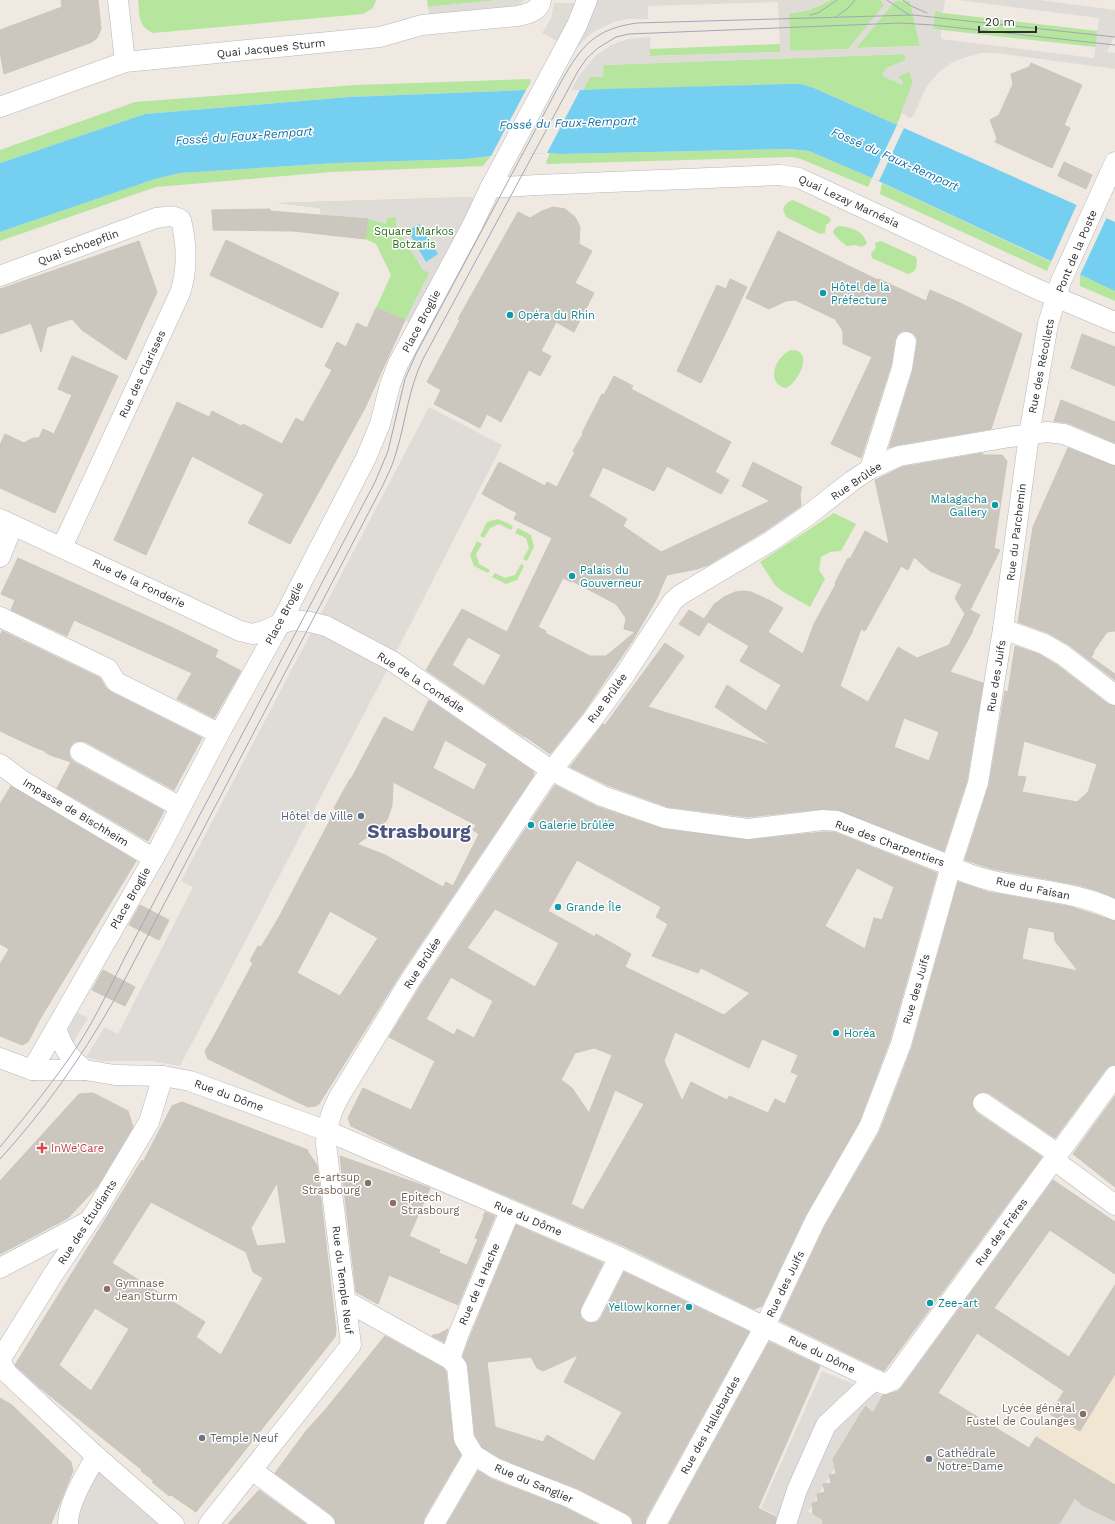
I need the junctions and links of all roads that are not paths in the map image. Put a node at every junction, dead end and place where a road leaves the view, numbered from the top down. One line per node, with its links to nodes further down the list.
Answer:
1 (118, 0): 4 (street)
2 (541, 0): 4 (street, Quai Jacques Sturm)
3 (587, 0): 7 (street)
4 (125, 62): 5 (street, Quai Jacques Sturm)
5 (0, 107)
6 (1115, 162): 10 (street, Pont de la Poste)
7 (490, 188): 10 (street, Quai Lezay Marnésia); 20 (street, Place Broglie)
8 (156, 218): 9 (street, Quai Schoepflin); 17 (street, Rue des Clarisses)
9 (0, 276)
10 (1059, 290): 11 (street, Quai Lezay Marnésia); 13 (street, Rue des Récollets)
11 (1115, 322)
12 (906, 342): 15 (street)
13 (1029, 435): 14 (street, Rue Brûlée); 15 (street, Rue Brûlée); 21 (street, Rue du Parchemin)
14 (1115, 455)
15 (870, 469): 26 (street, Rue Brûlée)
16 (6, 522): 17 (street, Rue de la Fonderie); 18 (street)
17 (62, 547): 20 (street, Rue de la Fonderie)
18 (0, 557)
19 (0, 617): 23 (street)
20 (280, 624): 26 (street, Rue de la Comédie); 28 (street, Place Broglie)
21 (1003, 629): 22 (street); 29 (street, Rue des Juifs)
22 (1115, 696)
23 (212, 730)
24 (80, 752): 27 (street)
25 (0, 764): 28 (street, Impasse de Bischheim)
26 (551, 770): 29 (street, Rue des Charpentiers); 38 (street, Rue Brûlée)
27 (173, 803)
28 (154, 858): 31 (street, Place Broglie)
29 (951, 866): 30 (street, Rue du Faisan); 47 (street, Rue des Juifs)
30 (1115, 910)
31 (56, 1028): 33 (street, Place Broglie); 34 (street)
32 (0, 1058): 33 (street)
33 (32, 1070): 34 (street)
34 (85, 1070): 35 (street)
35 (163, 1076): 38 (street, Rue du Dôme); 42 (street, Rue des Étudiants)
36 (1115, 1076): 39 (street, Rue des Frères)
37 (983, 1103): 39 (street)
38 (327, 1131): 41 (street, Rue du Dôme); 45 (street, Rue du Temple Neuf)
39 (1056, 1157): 40 (street); 50 (street, Rue des Frères)
40 (1115, 1205)
41 (510, 1211): 43 (street, Rue du Dôme); 48 (street, Rue de la Hache)
42 (89, 1221): 44 (street); 49 (street, Rue des Étudiants)
43 (619, 1257): 46 (street); 47 (street, Rue du Dôme)
44 (0, 1268)
45 (346, 1301): 48 (street); 53 (street, Rue du Temple Neuf)
46 (591, 1312)
47 (765, 1326): 50 (street, Rue du Dôme); 60 (street, Rue des Hallebardes)
48 (450, 1359): 51 (street, Rue du Sanglier)
49 (1, 1363): 52 (street)
50 (880, 1382): 61 (street, Rue des Frères)
51 (474, 1454): 58 (street); 59 (street, Rue du Sanglier)
52 (96, 1456): 54 (street); 55 (street)
53 (252, 1470): 56 (street, Rue du Temple Neuf); 57 (street)
54 (68, 1524)
55 (174, 1524)
56 (209, 1524)
57 (324, 1524)
58 (434, 1524)
59 (622, 1524)
60 (656, 1524)
61 (786, 1524)

